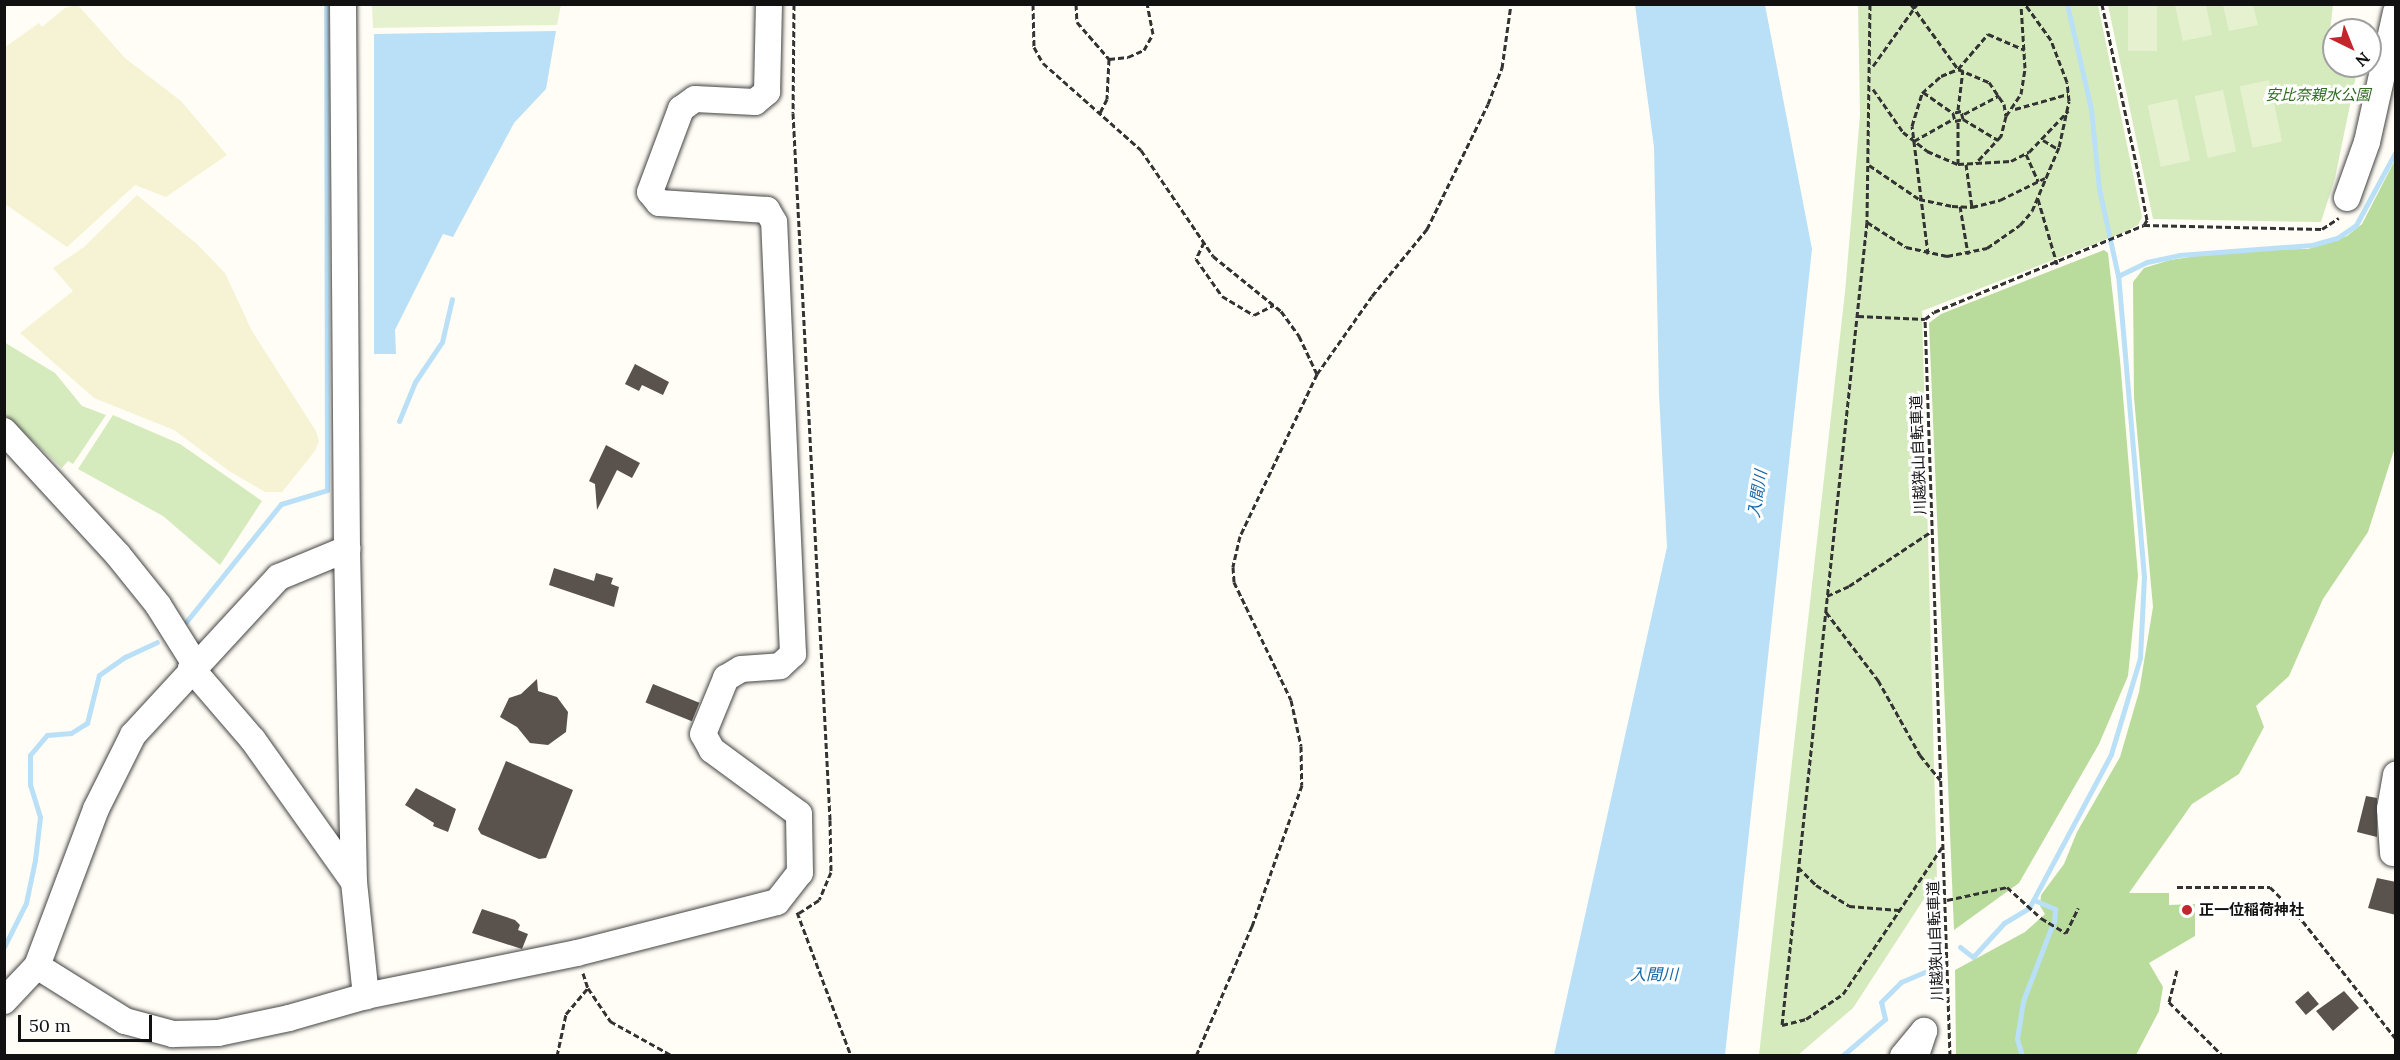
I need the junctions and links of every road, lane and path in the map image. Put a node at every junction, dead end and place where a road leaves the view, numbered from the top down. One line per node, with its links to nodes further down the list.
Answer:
1 (343, 4): 60 (street)
2 (769, 4): 72 (street)
3 (794, 4): 72 (path)
4 (1034, 4): 25 (path)
5 (1076, 4): 14 (path)
6 (1147, 4): 14 (path)
7 (1511, 4): 57 (path)
8 (1870, 4): 15 (path)
9 (2023, 4): 13 (path); 20 (path)
10 (2102, 4): 49 (path)
11 (1914, 5): 15 (path); 16 (path)
12 (2396, 12): 43 (street)
13 (2025, 50): 16 (path); 23 (path)
14 (1109, 59): 25 (path)
15 (1872, 68): 18 (path)
16 (1958, 69): 17 (path); 19 (path)
17 (1963, 71): 21 (path); 22 (path)
18 (1872, 87): 34 (path); 40 (path)
19 (1923, 92): 26 (path); 34 (path)
20 (2068, 94): 23 (path); 24 (path)
21 (1999, 96): 27 (path); 28 (path)
22 (1958, 110): 26 (path); 27 (path)
23 (2013, 110): 28 (path)
24 (2068, 111): 33 (path); 35 (path)
25 (1100, 113): 50 (path)
26 (1953, 113): 29 (path)
27 (1964, 114): 30 (path)
28 (2006, 116): 32 (path)
29 (1953, 119): 31 (path); 34 (path)
30 (1963, 119): 31 (path); 32 (path)
31 (1958, 122): 38 (path)
32 (1998, 140): 37 (path)
33 (2043, 140): 35 (path); 36 (path)
34 (1914, 141): 38 (path); 44 (path)
35 (2058, 149): 41 (path)
36 (2026, 154): 37 (path); 42 (path)
37 (1976, 163): 39 (path)
38 (1958, 164): 39 (path)
39 (1966, 164): 47 (path)
40 (1869, 165): 44 (path); 48 (path)
41 (2047, 177): 42 (path); 45 (path)
42 (2038, 181): 47 (path)
43 (2348, 198): 49 (path)
44 (1919, 199): 46 (path); 51 (path)
45 (2038, 199): 52 (path); 53 (path)
46 (1960, 206): 47 (path); 52 (path)
47 (1972, 207)
48 (1867, 222): 51 (path); 55 (path)
49 (2144, 225): 53 (path)
50 (1204, 242): 54 (path); 54 (path)
51 (1929, 254): 52 (path)
52 (1968, 254)
53 (2057, 264): 56 (path)
54 (1274, 305): 57 (path)
55 (1858, 316): 56 (path); 61 (path)
56 (1925, 319): 59 (path, 川越狭山自転車道)
57 (1317, 374): 85 (path)
58 (4, 431): 63 (street)
59 (1933, 531): 61 (path); 65 (path, 川越狭山自転車道)
60 (347, 549): 63 (street); 69 (street)
61 (1827, 596): 62 (path)
62 (1825, 611): 65 (path); 68 (path)
63 (193, 666): 69 (street); 76 (street)
64 (2396, 775): 67 (street)
65 (1941, 781): 66 (path, 川越狭山自転車道)
66 (1943, 846): 71 (path, 川越狭山自転車道); 74 (path)
67 (2393, 853)
68 (1798, 867): 74 (path); 74 (path)
69 (354, 882): 79 (street)
70 (2177, 887): 81 (path)
71 (1947, 900): 73 (path); 88 (path, 川越狭山自転車道)
72 (788, 908): 75 (street); 84 (path)
73 (2079, 908)
74 (1899, 910)
75 (577, 954): 78 (path); 79 (street)
76 (37, 966): 79 (street); 80 (street)
77 (2177, 970): 89 (path)
78 (588, 988): 82 (path); 83 (path)
79 (366, 996)
80 (4, 1001)
81 (2396, 1039)
82 (557, 1056)
83 (673, 1056)
84 (851, 1056)
85 (1196, 1056)
86 (1902, 1056): 87 (street)
87 (1916, 1056)
88 (1950, 1056)
89 (2223, 1056)

